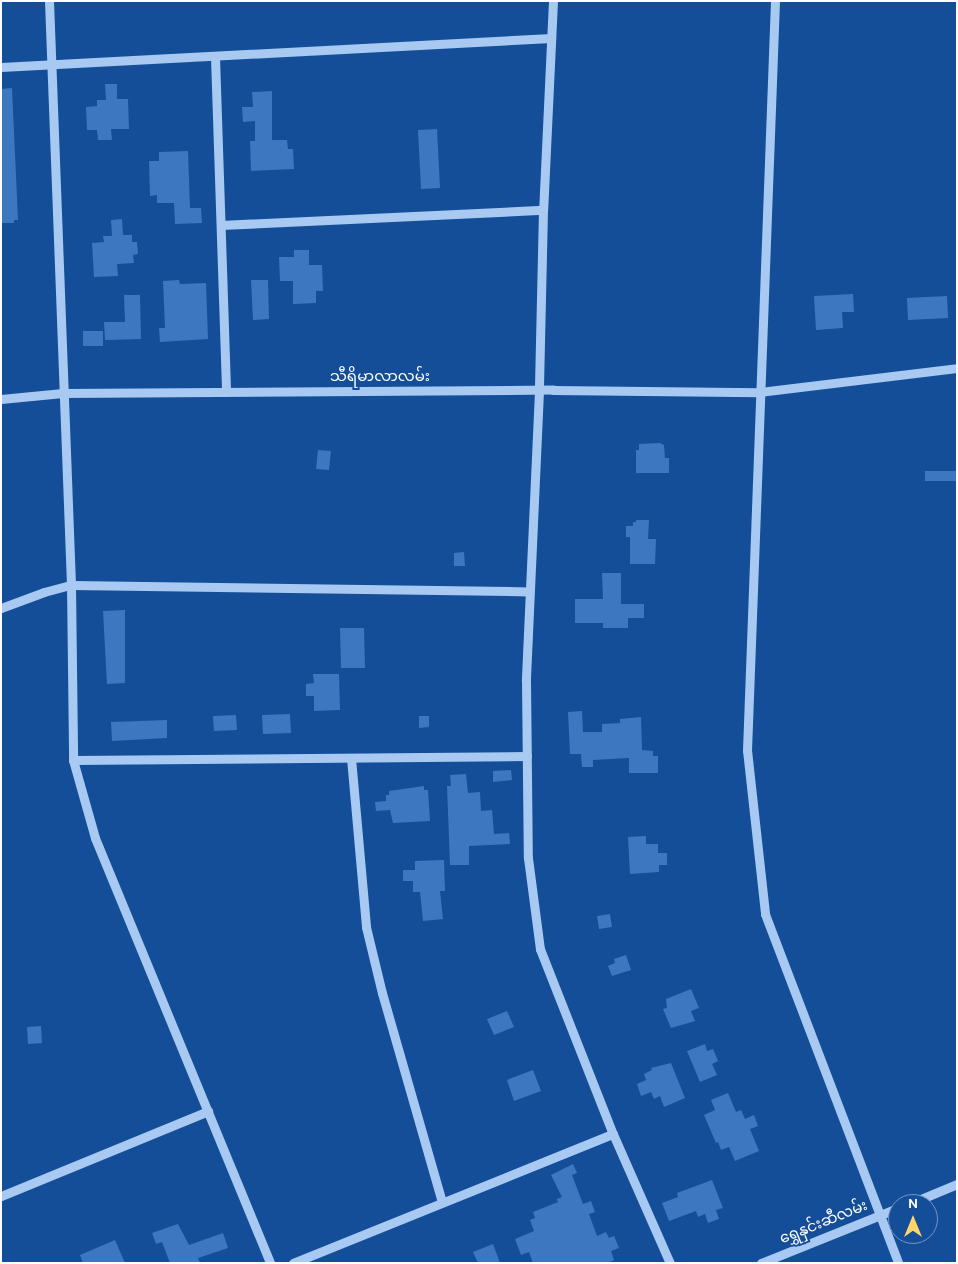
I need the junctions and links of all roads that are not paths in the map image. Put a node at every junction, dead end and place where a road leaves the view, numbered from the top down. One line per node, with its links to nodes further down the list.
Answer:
1 (49, 1): 6 (street)
2 (553, 1): 4 (street)
3 (775, 1): 13 (street)
4 (551, 38): 5 (street); 8 (street)
5 (215, 57): 6 (street); 9 (street)
6 (51, 65): 7 (street); 14 (street)
7 (1, 67)
8 (543, 210): 9 (street); 11 (street)
9 (221, 225): 12 (street)
10 (957, 368): 13 (street, သီရိမာလာလမ်း)
11 (539, 391): 12 (street, သီရိမာလာလမ်း); 13 (street, သီရိမာလာလမ်း); 17 (street)
12 (226, 392): 14 (street, သီရိမာလာလမ်း)
13 (759, 392): 29 (street)
14 (63, 394): 15 (street, သီရိမာလာလမ်း); 16 (street)
15 (1, 399)
16 (71, 585): 17 (street); 18 (street); 21 (street)
17 (529, 591): 19 (street)
18 (1, 608)
19 (527, 756): 20 (street); 23 (street)
20 (351, 758): 21 (street); 27 (street)
21 (72, 760): 22 (street)
22 (208, 1111): 26 (street); 30 (street)
23 (613, 1134): 27 (street); 32 (street)
24 (957, 1184): 25 (street)
25 (933, 1194)
26 (1, 1196)
27 (442, 1202): 31 (street)
28 (888, 1212): 29 (street, ရွှေနှင်းဆီလမ်း)
29 (879, 1216): 33 (street, ရွှေနှင်းဆီလမ်း); 34 (street)
30 (270, 1263)
31 (292, 1263)
32 (670, 1263)
33 (761, 1263)
34 (898, 1263)

